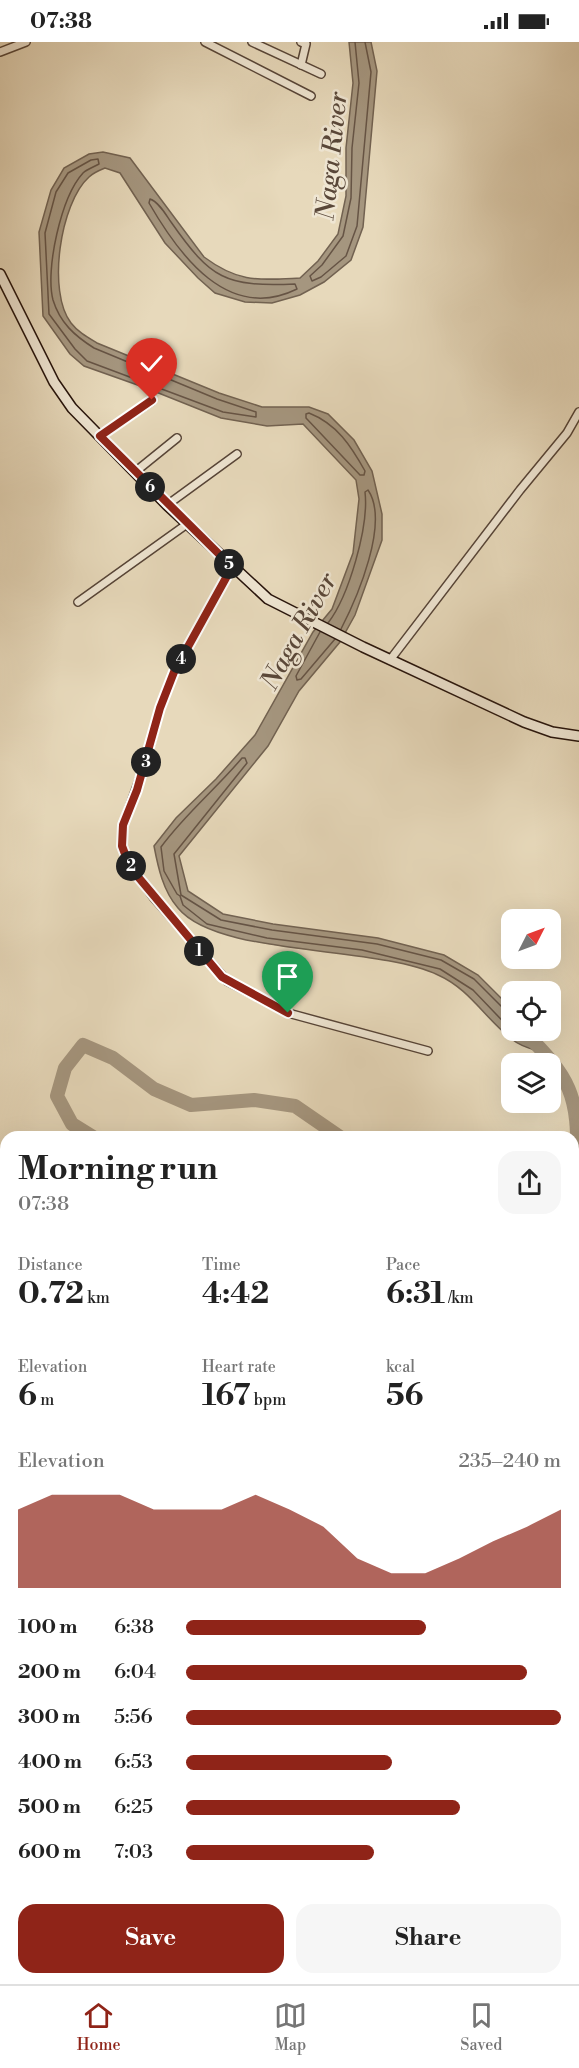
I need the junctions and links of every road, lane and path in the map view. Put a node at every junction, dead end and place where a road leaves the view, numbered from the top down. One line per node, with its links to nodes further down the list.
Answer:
1 (26, 42): 5 (street)
2 (205, 42): 8 (street)
3 (252, 42): 6 (street)
4 (305, 43): 6 (street)
5 (0, 52)
6 (301, 65): 7 (street)
7 (321, 74)
8 (311, 96)
9 (0, 275): 12 (main road)
10 (152, 400): 12 (street)
11 (579, 412): 20 (street)
12 (100, 436): 15 (main road)
13 (177, 438): 15 (street)
14 (237, 454): 16 (street)
15 (135, 472): 16 (main road)
16 (167, 505): 17 (main road)
17 (187, 524): 18 (main road); 19 (street)
18 (232, 567): 20 (main road); 22 (street)
19 (78, 602)
20 (390, 660): 21 (main road)
21 (579, 736)
22 (428, 1050)

